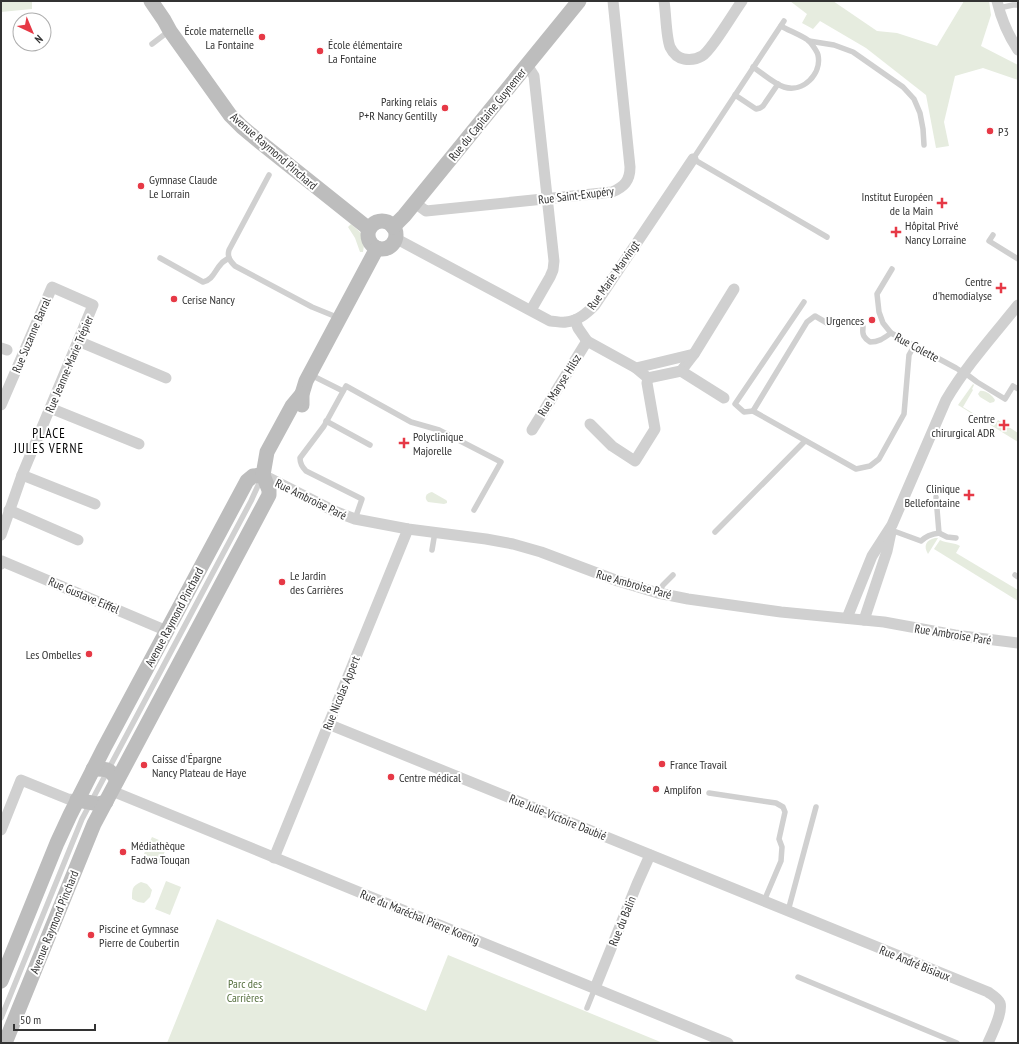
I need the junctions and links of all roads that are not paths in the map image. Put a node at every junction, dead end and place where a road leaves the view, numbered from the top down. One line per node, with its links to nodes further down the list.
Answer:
1 (151, 1): 8 (street, Avenue Raymond Pinchard)
2 (579, 1): 12 (street, Rue du Capitaine Guynemer)
3 (613, 1): 19 (street, Rue Saint-Exupéry)
4 (664, 1): 5 (street)
5 (742, 1)
6 (998, 5): 7 (lane); 11 (street)
7 (1018, 5)
8 (170, 31): 10 (lane); 21 (street, Avenue Raymond Pinchard)
9 (809, 41): 13 (lane); 14 (lane); 16 (lane)
10 (152, 44)
11 (1018, 50)
12 (527, 65): 19 (street); 20 (street, Rue du Capitaine Guynemer)
13 (754, 67): 14 (lane); 15 (lane)
14 (778, 84): 15 (lane)
15 (735, 95): 17 (lane)
16 (924, 145)
17 (693, 159): 24 (lane); 38 (street, Rue Marie Marvingt)
18 (269, 175): 27 (lane)
19 (547, 199): 20 (street, Rue Saint-Exupéry); 35 (street)
20 (415, 203): 22 (street, Rue du Capitaine Guynemer)
21 (369, 229): 22 (street); 25 (street)
22 (394, 232): 25 (street); 35 (street, Rue Marie Marvingt)
23 (993, 235): 28 (lane)
24 (826, 237)
25 (377, 248): 37 (street)
26 (160, 258): 27 (lane)
27 (229, 258): 37 (lane)
28 (1018, 260)
29 (892, 269): 34 (lane, Rue Colette)
30 (52, 287): 42 (street, Rue Jeanne-Marie Trépier); 55 (street, Rue Suzanne Barral)
31 (734, 289): 45 (street)
32 (804, 302): 57 (lane)
33 (1018, 305): 48 (street)
34 (878, 306): 36 (lane); 41 (lane, Rue Colette)
35 (531, 310): 38 (street, Rue Marie Marvingt)
36 (873, 311)
37 (339, 318): 49 (street)
38 (576, 320): 43 (street)
39 (827, 323): 57 (lane)
40 (863, 327): 41 (lane)
41 (891, 333): 44 (lane, Rue Colette)
42 (78, 341): 50 (street); 56 (street, Rue Jeanne-Marie Trépier)
43 (587, 341): 46 (street); 60 (street, Rue Maryse Hilsz)
44 (914, 346): 48 (lane, Rue Colette); 61 (lane)
45 (694, 354): 46 (street); 47 (street)
46 (636, 368): 51 (street)
47 (681, 371): 51 (street); 54 (street)
48 (964, 373): 52 (lane, Rue Colette); 71 (street)
49 (309, 374): 53 (lane); 65 (street)
50 (166, 378)
51 (648, 378): 59 (street)
52 (1018, 389)
53 (343, 391): 58 (lane); 69 (lane)
54 (724, 398)
55 (1, 405)
56 (50, 408): 62 (street); 64 (street, Rue Jeanne-Marie Trépier)
57 (753, 411): 61 (lane)
58 (326, 421): 63 (lane); 70 (lane)
59 (590, 424)
60 (532, 430)
61 (805, 441): 74 (lane)
62 (139, 444)
63 (370, 445)
64 (22, 475): 67 (street); 68 (street, Rue Jeanne-Marie Trépier)
65 (263, 475): 70 (street, Rue Ambroise Paré); 85 (street, Avenue Raymond Pinchard); 88 (street, Avenue Raymond Pinchard)
66 (936, 497): 75 (lane)
67 (95, 504)
68 (10, 510): 76 (street, Rue Jeanne-Marie Trépier); 78 (street)
69 (474, 510)
70 (355, 519): 72 (street, Rue Ambroise Paré)
71 (891, 528): 75 (lane); 83 (street); 84 (street)
72 (408, 529): 73 (street, Rue Ambroise Paré); 87 (street, Rue Nicolas Appert)
73 (435, 532): 79 (lane); 82 (street, Rue Ambroise Paré)
74 (715, 532)
75 (939, 533): 77 (lane)
76 (1, 535)
77 (956, 538)
78 (78, 540)
79 (432, 550)
80 (1, 562): 85 (street, Rue Gustave Eiffel)
81 (673, 575): 82 (lane)
82 (658, 593): 83 (street, Rue Ambroise Paré)
83 (847, 618): 84 (street, Rue Ambroise Paré)
84 (864, 620): 86 (street, Rue Ambroise Paré)
85 (168, 631): 88 (street, Avenue Raymond Pinchard)
86 (1018, 643)
87 (328, 724): 93 (street, Rue Julie-Victoire Daubié); 94 (street, Rue Nicolas Appert)
88 (107, 782): 90 (street, Avenue Raymond Pinchard); 90 (street); 94 (street, Rue du Maréchal Pierre Koenig); 102 (street, Avenue Raymond Pinchard)
89 (709, 794): 95 (lane)
90 (83, 801): 92 (street); 98 (street, Avenue Raymond Pinchard); 101 (lane, Avenue Raymond Pinchard)
91 (816, 806): 96 (lane)
92 (1, 830)
93 (650, 855): 95 (street, Rue Julie-Victoire Daubié); 99 (street, Rue du Balin)
94 (274, 858): 99 (street, Rue du Maréchal Pierre Koenig)
95 (764, 901): 96 (street, Rue Julie-Victoire Daubié)
96 (788, 911): 105 (street, Rue André Bisiaux)
97 (798, 977): 104 (lane)
98 (1, 981)
99 (595, 988): 100 (lane); 103 (street, Rue du Maréchal Pierre Koenig)
100 (587, 1008)
101 (1, 1018)
102 (5, 1043)
103 (728, 1043)
104 (957, 1043)
105 (988, 1043)

